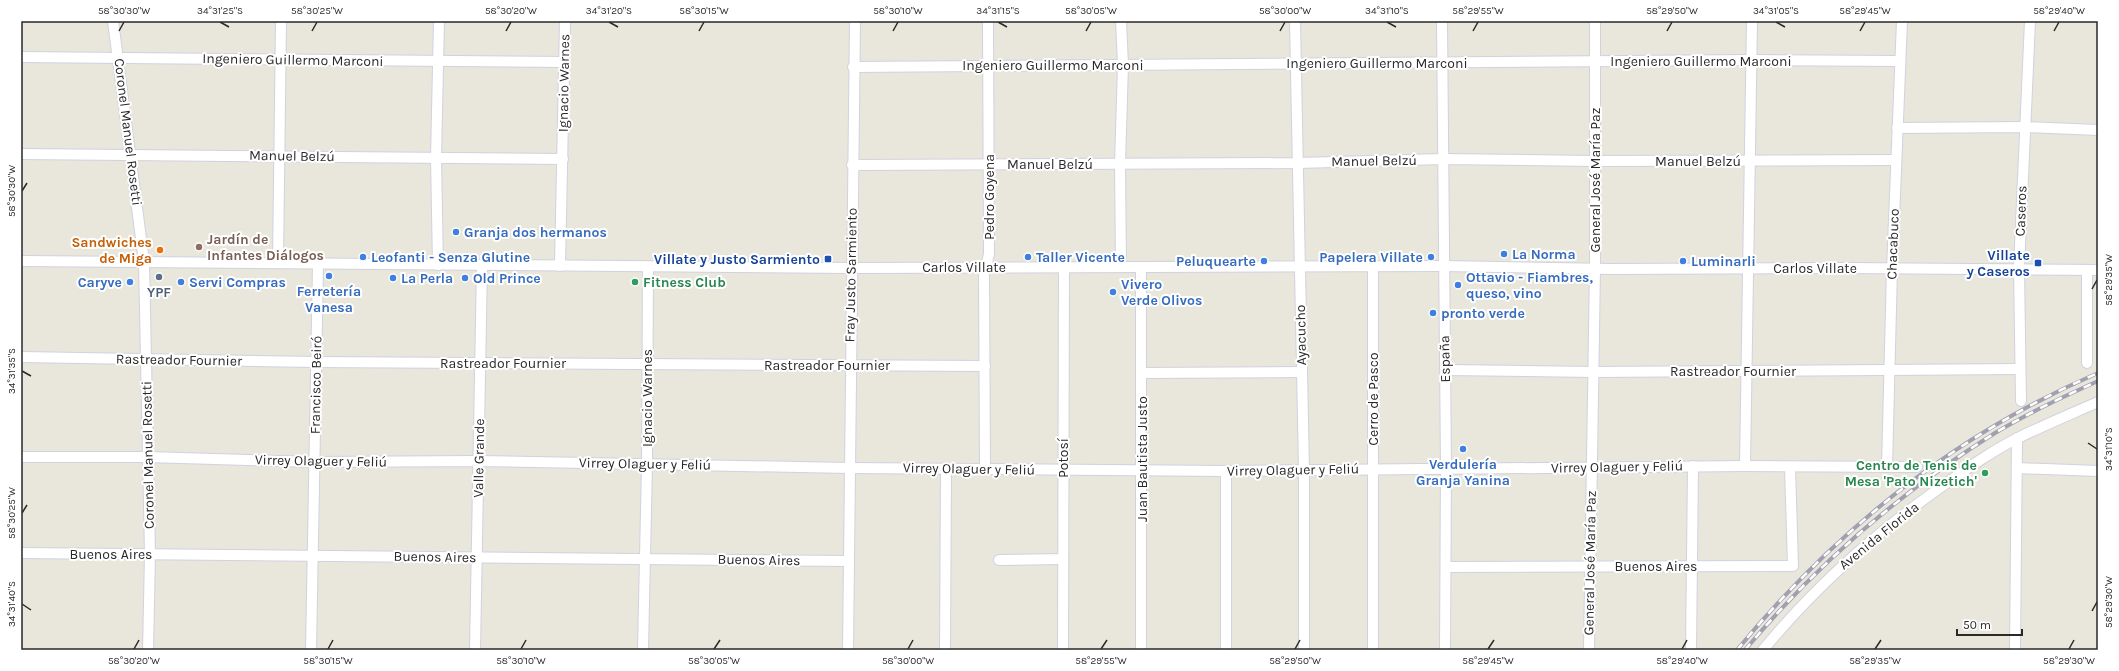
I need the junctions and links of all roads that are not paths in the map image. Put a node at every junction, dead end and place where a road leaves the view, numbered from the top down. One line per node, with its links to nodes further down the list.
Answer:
1 (113, 21): 15 (street, Coronel Manuel Rosetti)
2 (281, 21): 16 (street)
3 (439, 21): 18 (street)
4 (565, 21): 21 (street, Ignacio Warnes)
5 (855, 21): 26 (street, Fray Justo Sarmiento)
6 (988, 21): 25 (street, Pedro Goyena)
7 (1121, 21): 24 (street)
8 (1295, 21): 23 (street, Ayacucho)
9 (1442, 21): 22 (street, España)
10 (1595, 21): 19 (street, General José María Paz)
11 (1752, 21): 17 (street)
12 (1902, 21): 20 (street, Chacabuco)
13 (2030, 21): 27 (street, Caseros)
14 (21, 57): 15 (street, Ingeniero Guillermo Marconi)
15 (118, 58): 16 (street, Ingeniero Guillermo Marconi); 31 (street, Coronel Manuel Rosetti)
16 (281, 60): 18 (street, Ingeniero Guillermo Marconi); 32 (street)
17 (1751, 60): 19 (street, Ingeniero Guillermo Marconi); 20 (street, Ingeniero Guillermo Marconi); 38 (street)
18 (439, 61): 21 (street, Ingeniero Guillermo Marconi); 33 (street)
19 (1595, 61): 22 (street, Ingeniero Guillermo Marconi); 37 (street, General José María Paz)
20 (1900, 61): 28 (street, Chacabuco)
21 (565, 62): 34 (street, Ignacio Warnes)
22 (1442, 62): 23 (street, Ingeniero Guillermo Marconi); 35 (street, España)
23 (1296, 64): 24 (street, Ingeniero Guillermo Marconi); 39 (street, Ayacucho)
24 (1123, 65): 25 (street, Ingeniero Guillermo Marconi); 41 (street)
25 (988, 66): 26 (street, Ingeniero Guillermo Marconi); 40 (street, Pedro Goyena)
26 (853, 67): 42 (street, Fray Justo Sarmiento)
27 (2024, 127): 28 (street); 29 (street); 61 (street, Caseros)
28 (1898, 128): 36 (street, Chacabuco)
29 (2098, 130)
30 (21, 154): 31 (street, Manuel Belzú)
31 (131, 154): 32 (street, Manuel Belzú); 44 (street, Coronel Manuel Rosetti)
32 (279, 156): 33 (street, Manuel Belzú); 45 (street)
33 (436, 158): 34 (street, Manuel Belzú); 47 (street)
34 (563, 159): 49 (street, Ignacio Warnes)
35 (1443, 159): 37 (street, Manuel Belzú); 39 (street, Manuel Belzú); 51 (street, España)
36 (1896, 160): 38 (street, Manuel Belzú); 62 (street, Chacabuco)
37 (1594, 161): 38 (street, Manuel Belzú); 59 (street, General José María Paz)
38 (1750, 161): 60 (street)
39 (1298, 163): 41 (street, Manuel Belzú); 57 (street, Ayacucho)
40 (989, 164): 41 (street, Manuel Belzú); 42 (street, Manuel Belzú); 53 (street, Pedro Goyena)
41 (1120, 164): 54 (street)
42 (852, 165): 55 (street, Fray Justo Sarmiento)
43 (21, 262): 44 (street, Carlos Villate)
44 (144, 262): 45 (street, Carlos Villate); 66 (street, Coronel Manuel Rosetti)
45 (278, 264): 46 (street, Carlos Villate)
46 (318, 264): 47 (street, Carlos Villate); 67 (street, Francisco Beiró)
47 (438, 265): 48 (street, Carlos Villate)
48 (482, 265): 49 (street, Carlos Villate); 68 (street, Valle Grande)
49 (560, 266): 52 (street, Carlos Villate)
50 (1064, 266): 53 (street, Carlos Villate); 54 (street, Carlos Villate); 101 (street, Potosí)
51 (1443, 266): 58 (street, Carlos Villate); 59 (street, Carlos Villate); 74 (street, España)
52 (648, 267): 55 (street, Carlos Villate); 70 (street, Ignacio Warnes)
53 (986, 267): 55 (street, Carlos Villate); 72 (street, Pedro Goyena)
54 (1121, 267): 56 (street, Carlos Villate)
55 (851, 268): 71 (street, Fray Justo Sarmiento)
56 (1140, 268): 57 (street, Carlos Villate); 79 (street, Juan Bautista Justo)
57 (1301, 268): 58 (street, Carlos Villate); 77 (street, Ayacucho)
58 (1373, 268): 99 (street, Cerro de Pasco)
59 (1595, 268): 60 (street, Carlos Villate); 78 (street, General José María Paz)
60 (1748, 268): 62 (street, Carlos Villate); 76 (street)
61 (2020, 268): 62 (street, Carlos Villate); 63 (street, Carlos Villate); 73 (street, Caseros)
62 (1892, 269): 75 (street, Chacabuco)
63 (2087, 270): 64 (street, Carlos Villate); 69 (street)
64 (2098, 270)
65 (21, 357): 66 (street, Rastreador Fournier)
66 (146, 359): 67 (street, Rastreador Fournier); 84 (street, Coronel Manuel Rosetti)
67 (316, 362): 68 (street, Rastreador Fournier); 86 (street, Francisco Beiró)
68 (480, 363): 70 (street, Rastreador Fournier); 85 (street, Valle Grande)
69 (2087, 363)
70 (646, 364): 71 (street, Rastreador Fournier); 87 (street, Ignacio Warnes)
71 (850, 365): 72 (street, Rastreador Fournier); 94 (street, Fray Justo Sarmiento)
72 (985, 366): 96 (street, Pedro Goyena)
73 (2019, 369): 75 (street, Rastreador Fournier); 80 (street, Caseros)
74 (1446, 370): 78 (street, Rastreador Fournier); 100 (street, España)
75 (1890, 370): 76 (street, Rastreador Fournier); 92 (street, Chacabuco)
76 (1747, 371): 78 (street, Rastreador Fournier); 89 (street)
77 (1302, 372): 79 (street); 102 (street, Ayacucho)
78 (1593, 372): 90 (street, General José María Paz)
79 (1141, 373): 98 (street, Juan Bautista Justo)
80 (2021, 401)
81 (2098, 402): 82 (street, Avenida Florida)
82 (2017, 438): 97 (street); 130 (street, Avenida Florida)
83 (21, 457): 84 (street, Virrey Olaguer y Feliú)
84 (147, 457): 86 (street, Virrey Olaguer y Feliú); 106 (street, Coronel Manuel Rosetti)
85 (478, 461): 86 (street, Virrey Olaguer y Feliú); 87 (street, Virrey Olaguer y Feliú); 108 (street, Valle Grande)
86 (315, 462): 107 (street, Francisco Beiró)
87 (647, 464): 94 (street, Virrey Olaguer y Feliú); 109 (street, Ignacio Warnes)
88 (1693, 466): 89 (street, Virrey Olaguer y Feliú); 90 (street, Virrey Olaguer y Feliú); 113 (street)
89 (1745, 466): 91 (street, Virrey Olaguer y Feliú)
90 (1592, 467): 100 (street, Virrey Olaguer y Feliú); 115 (street, General José María Paz)
91 (1790, 467): 92 (street, Virrey Olaguer y Feliú); 113 (street, Buenos Aires)
92 (1887, 467): 93 (street, Virrey Olaguer y Feliú)
93 (1917, 467)
94 (849, 468): 95 (street, Virrey Olaguer y Feliú); 112 (street, Fray Justo Sarmiento)
95 (946, 468): 96 (street, Virrey Olaguer y Feliú); 121 (street)
96 (985, 468): 101 (street, Virrey Olaguer y Feliú)
97 (2017, 468): 103 (street); 131 (street)
98 (1142, 469): 101 (street, Virrey Olaguer y Feliú); 104 (street, Virrey Olaguer y Feliú); 123 (street, Juan Bautista Justo)
99 (1372, 469): 100 (street, Virrey Olaguer y Feliú); 102 (street, Virrey Olaguer y Feliú); 126 (street, Cerro de Pasco)
100 (1446, 469): 114 (street, España)
101 (1063, 470): 110 (street, Potosí)
102 (1304, 470): 104 (street, Virrey Olaguer y Feliú); 125 (street, Ayacucho)
103 (2098, 470)
104 (1226, 471): 124 (street)
105 (21, 553): 106 (street, Buenos Aires)
106 (150, 554): 107 (street, Buenos Aires); 116 (street, Coronel Manuel Rosetti)
107 (313, 556): 108 (street, Buenos Aires); 117 (street, Francisco Beiró)
108 (477, 557): 109 (street, Buenos Aires); 118 (street, Valle Grande)
109 (645, 558): 112 (street, Buenos Aires); 119 (street, Ignacio Warnes)
110 (1063, 559): 111 (street); 122 (street, Potosí)
111 (999, 560)
112 (848, 561): 120 (street, Fray Justo Sarmiento)
113 (1692, 566): 115 (street, Buenos Aires); 129 (street)
114 (1446, 567): 115 (street, Buenos Aires); 127 (street, España)
115 (1591, 567): 128 (street, General José María Paz)
116 (148, 650)
117 (311, 650)
118 (475, 650)
119 (643, 650)
120 (848, 650)
121 (945, 650)
122 (1063, 650)
123 (1141, 650)
124 (1226, 650)
125 (1304, 650)
126 (1374, 650)
127 (1445, 650)
128 (1589, 650)
129 (1691, 650)
130 (1763, 650)
131 (2015, 650)

